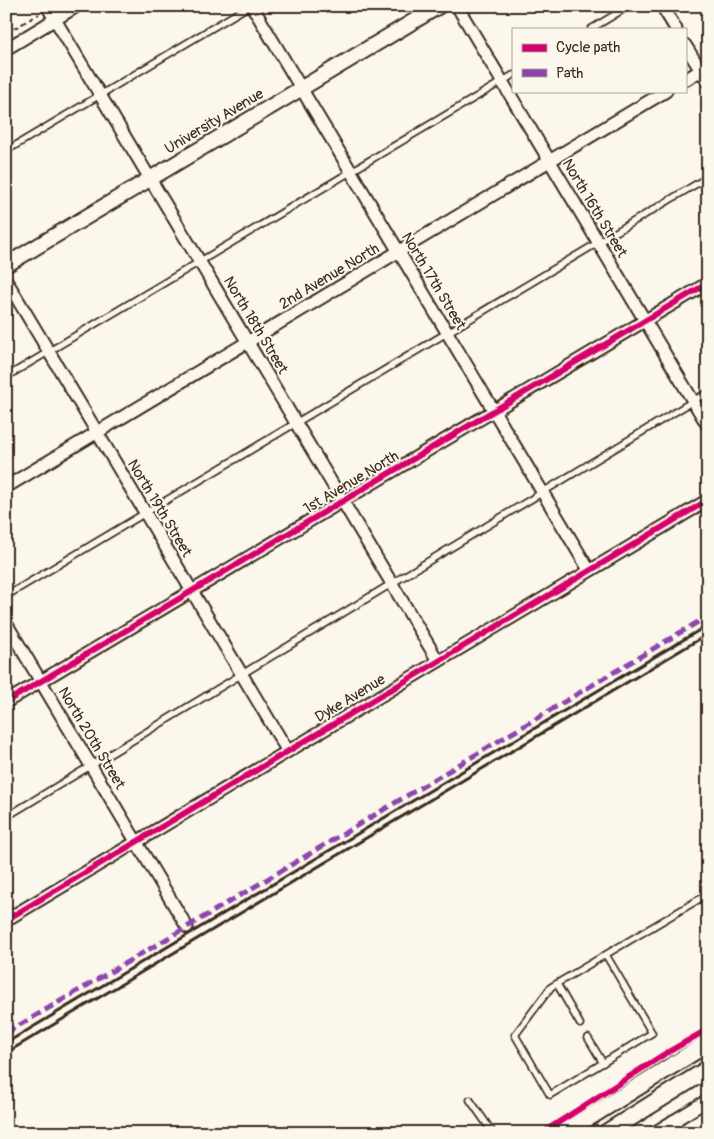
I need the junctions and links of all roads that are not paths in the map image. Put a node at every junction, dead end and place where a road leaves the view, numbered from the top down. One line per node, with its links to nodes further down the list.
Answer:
1 (77, 6): 8 (street)
2 (250, 6): 18 (street, North 17th Street); 20 (lane)
3 (439, 6): 18 (street, University Avenue)
4 (457, 6): 16 (street, North 16th Street)
5 (629, 6): 9 (lane)
6 (662, 6): 10 (street)
7 (47, 7): 8 (street, North 18th Street)
8 (54, 20): 12 (street); 20 (street, North 18th Street)
9 (593, 28)
10 (675, 28)
11 (686, 46): 13 (street)
12 (6, 49)
13 (704, 68): 15 (street); 17 (street)
14 (512, 76): 16 (lane)
15 (686, 79)
16 (502, 82): 22 (street, North 16th Street); 23 (lane)
17 (708, 82)
18 (301, 88): 23 (street, North 17th Street); 25 (street, University Avenue)
19 (664, 92): 22 (street, 2nd Avenue North)
20 (100, 95): 21 (lane); 25 (street, North 18th Street)
21 (6, 151)
22 (550, 161): 26 (street, North 16th Street); 27 (street, 2nd Avenue North)
23 (351, 172): 27 (street, North 17th Street); 28 (lane)
24 (708, 176): 26 (lane)
25 (150, 179): 28 (street, North 18th Street); 29 (street, University Avenue)
26 (598, 242): 32 (street, North 16th Street); 33 (lane)
27 (399, 252): 33 (street, North 17th Street); 34 (street, 2nd Avenue North)
28 (200, 262): 34 (street, North 18th Street); 35 (lane)
29 (6, 264)
30 (6, 280): 35 (street, North 19th Street)
31 (708, 283): 32 (street, 1st Avenue North)
32 (645, 320): 38 (street, North 16th Street); 39 (street, 1st Avenue North)
33 (447, 332): 39 (street, North 17th Street); 40 (lane)
34 (248, 342): 40 (street, North 18th Street); 42 (street, 2nd Avenue North)
35 (48, 352): 36 (lane); 42 (street, North 19th Street)
36 (6, 377)
37 (708, 392): 38 (lane)
38 (693, 401): 41 (street, North 16th Street); 44 (lane)
39 (494, 411): 44 (street, North 17th Street); 46 (street, 1st Avenue North)
40 (296, 422): 46 (street, North 18th Street); 47 (lane)
41 (708, 426)
42 (97, 432): 43 (street, 2nd Avenue North); 47 (street, North 19th Street)
43 (6, 487)
44 (542, 492): 48 (street, North 17th Street); 49 (lane)
45 (708, 500): 48 (street, Dyke Avenue)
46 (343, 501): 49 (street, North 18th Street); 50 (street, 1st Avenue North)
47 (145, 511): 50 (street, North 19th Street); 51 (lane)
48 (590, 570): 53 (street, Dyke Avenue)
49 (392, 582): 53 (street, North 18th Street); 54 (lane)
50 (192, 592): 54 (street, North 19th Street); 55 (street, 1st Avenue North)
51 (6, 596)
52 (6, 623): 55 (street, North 20th Street)
53 (438, 661): 57 (street, Dyke Avenue)
54 (242, 674): 57 (street, North 19th Street); 58 (lane)
55 (41, 682): 56 (street, 1st Avenue North); 58 (street, North 20th Street)
56 (6, 702)
57 (288, 750): 60 (street, Dyke Avenue)
58 (91, 766): 59 (lane); 60 (street, North 20th Street)
59 (6, 817)
60 (136, 842): 62 (street, Dyke Avenue); 63 (street, North 20th Street)
61 (708, 894): 64 (lane)
62 (6, 920)
63 (188, 927)
64 (606, 955): 65 (lane); 69 (lane)
65 (556, 984): 66 (lane); 69 (lane)
66 (580, 1024)
67 (588, 1038): 69 (lane)
68 (708, 1043): 75 (main road)
69 (603, 1062)
70 (708, 1069): 76 (main road)
71 (470, 1100): 74 (lane)
72 (708, 1100): 73 (street)
73 (673, 1121): 77 (street); 78 (street)
74 (492, 1133)
75 (564, 1133)
76 (606, 1133)
77 (654, 1133)
78 (681, 1133)

